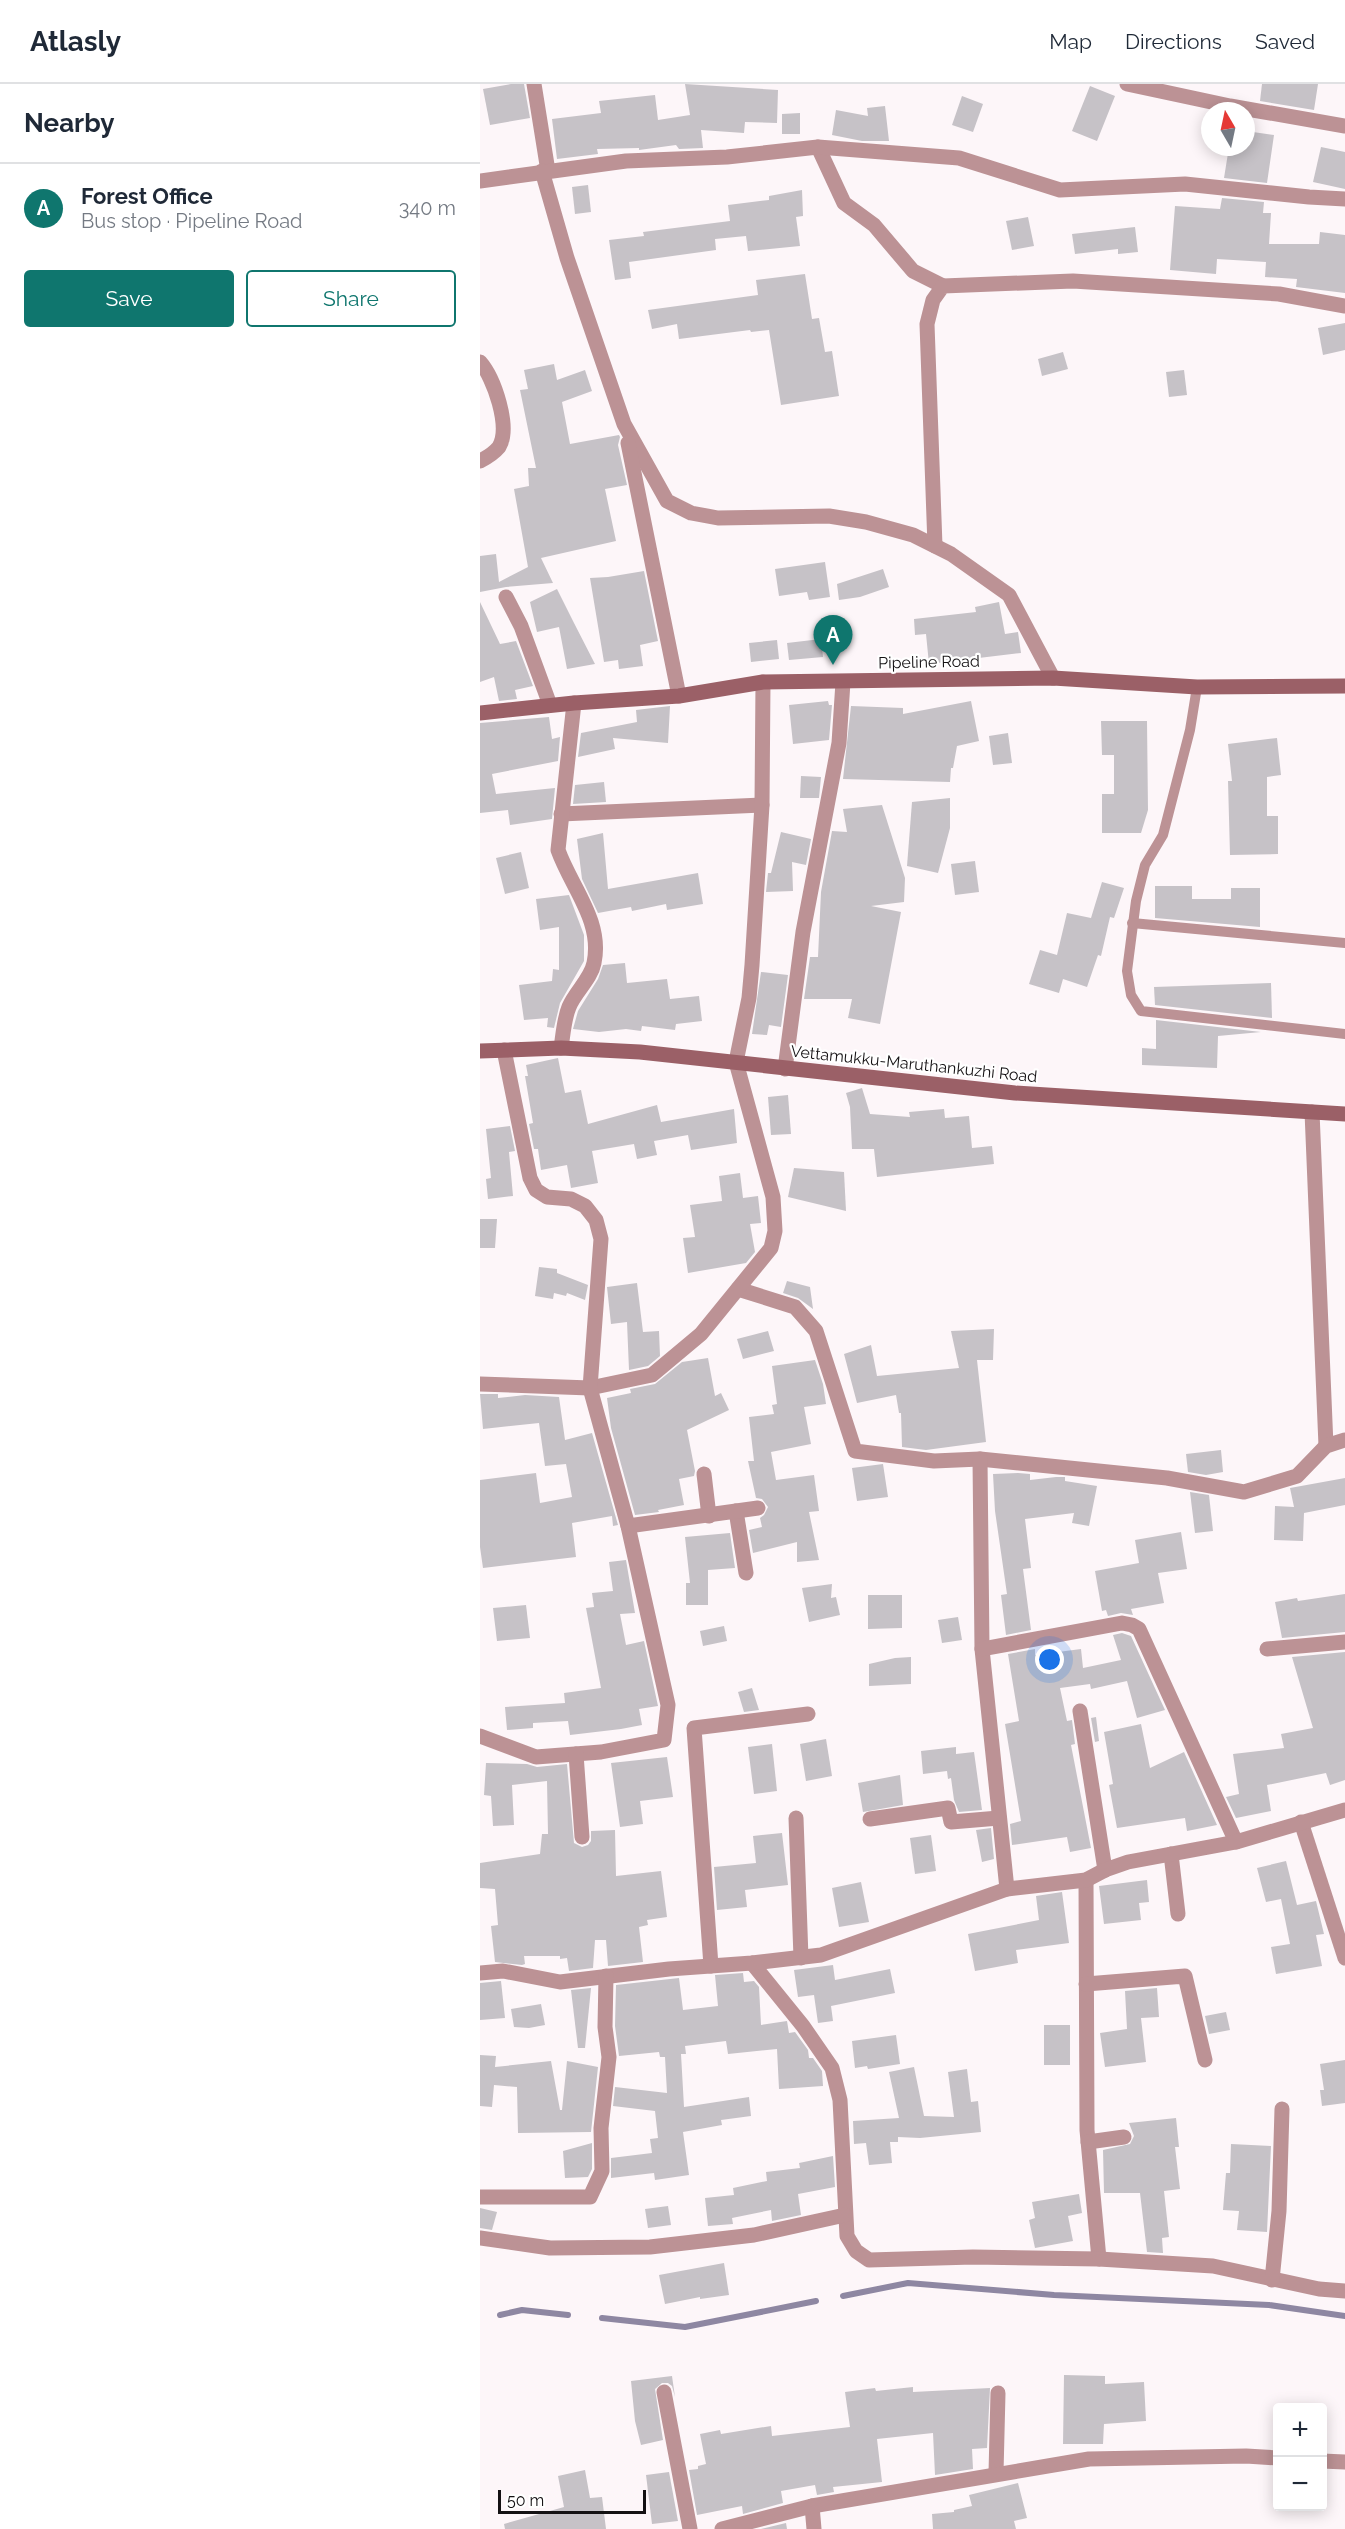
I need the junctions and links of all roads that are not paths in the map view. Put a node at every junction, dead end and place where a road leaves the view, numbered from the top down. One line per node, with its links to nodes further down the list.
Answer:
1 (534, 84): 5 (street)
2 (1127, 84): 3 (street)
3 (1345, 126)
4 (818, 147): 5 (street); 7 (street); 8 (street)
5 (545, 171): 6 (street); 11 (street)
6 (480, 181)
7 (1345, 199)
8 (943, 286): 9 (street); 13 (street)
9 (1345, 306)
10 (480, 362): 12 (street)
11 (624, 424): 13 (street); 20 (street)
12 (480, 461)
13 (935, 546): 15 (street)
14 (506, 597): 22 (street)
15 (1053, 678): 17 (main road, Pipeline Road); 19 (main road, Pipeline Road)
16 (763, 682): 17 (main road, Pipeline Road); 20 (main road, Pipeline Road); 24 (street)
17 (843, 682): 33 (street)
18 (1345, 686): 19 (main road, Pipeline Road)
19 (1197, 687): 26 (lane)
20 (679, 696): 21 (main road, Pipeline Road)
21 (574, 703): 22 (main road, Pipeline Road); 25 (street)
22 (550, 705): 23 (main road, Pipeline Road)
23 (480, 713)
24 (762, 804): 25 (street); 32 (street)
25 (561, 814): 29 (street)
26 (1132, 923): 27 (lane); 28 (lane)
27 (1345, 943)
28 (1345, 1034)
29 (561, 1048): 30 (main road, Vettamukku-Maruthankuzhi Road); 32 (main road, Vettamukku-Maruthankuzhi Road)
30 (504, 1050): 31 (main road, Vettamukku-Maruthankuzhi Road); 38 (street)
31 (480, 1051)
32 (736, 1062): 33 (main road, Vettamukku-Maruthankuzhi Road); 36 (street)
33 (785, 1069): 34 (main road, Vettamukku-Maruthankuzhi Road)
34 (1312, 1112): 35 (main road, Vettamukku-Maruthankuzhi Road); 40 (street)
35 (1345, 1114)
36 (738, 1289): 38 (street); 41 (street)
37 (480, 1384): 38 (street)
38 (590, 1388): 46 (street)
39 (1345, 1440): 40 (street)
40 (1326, 1446): 41 (street)
41 (980, 1459): 49 (street)
42 (704, 1474): 45 (street)
43 (758, 1508): 44 (street)
44 (736, 1511): 45 (street); 47 (street)
45 (709, 1516): 46 (street)
46 (628, 1526): 54 (street)
47 (746, 1573)
48 (1345, 1642): 50 (street)
49 (982, 1649): 57 (street); 61 (street)
50 (1267, 1649)
51 (1080, 1711): 63 (street)
52 (808, 1714): 70 (street)
53 (480, 1736): 54 (street)
54 (576, 1754): 60 (street)
55 (1345, 1810): 59 (street)
56 (796, 1818): 67 (street)
57 (999, 1818): 58 (street); 65 (street)
58 (870, 1819)
59 (1301, 1822): 61 (street); 68 (street)
60 (582, 1837)
61 (1236, 1842): 62 (street)
62 (1171, 1854): 63 (street); 66 (street)
63 (1104, 1870): 64 (street)
64 (1086, 1880): 65 (street); 73 (street)
65 (1007, 1889): 67 (street)
66 (1178, 1914)
67 (801, 1958): 69 (street)
68 (1345, 1958)
69 (752, 1963): 70 (street); 79 (street)
70 (711, 1966): 72 (street)
71 (480, 1973): 72 (street)
72 (606, 1976): 78 (street)
73 (1086, 1984): 74 (street); 77 (street)
74 (1205, 2060)
75 (1282, 2109): 82 (street)
76 (1124, 2137): 77 (street)
77 (1088, 2142): 81 (street)
78 (480, 2197)
79 (845, 2215): 80 (street); 81 (street)
80 (480, 2238)
81 (1099, 2259): 82 (street)
82 (1272, 2280): 83 (street)
83 (1345, 2291)
84 (664, 2392): 91 (street)
85 (998, 2393): 89 (street)
86 (1273, 2458): 89 (street)
87 (1327, 2461): 88 (street)
88 (1345, 2462)
89 (996, 2473): 90 (street)
90 (812, 2506): 92 (street); 93 (street)
91 (690, 2529)
92 (722, 2529)
93 (814, 2529)

